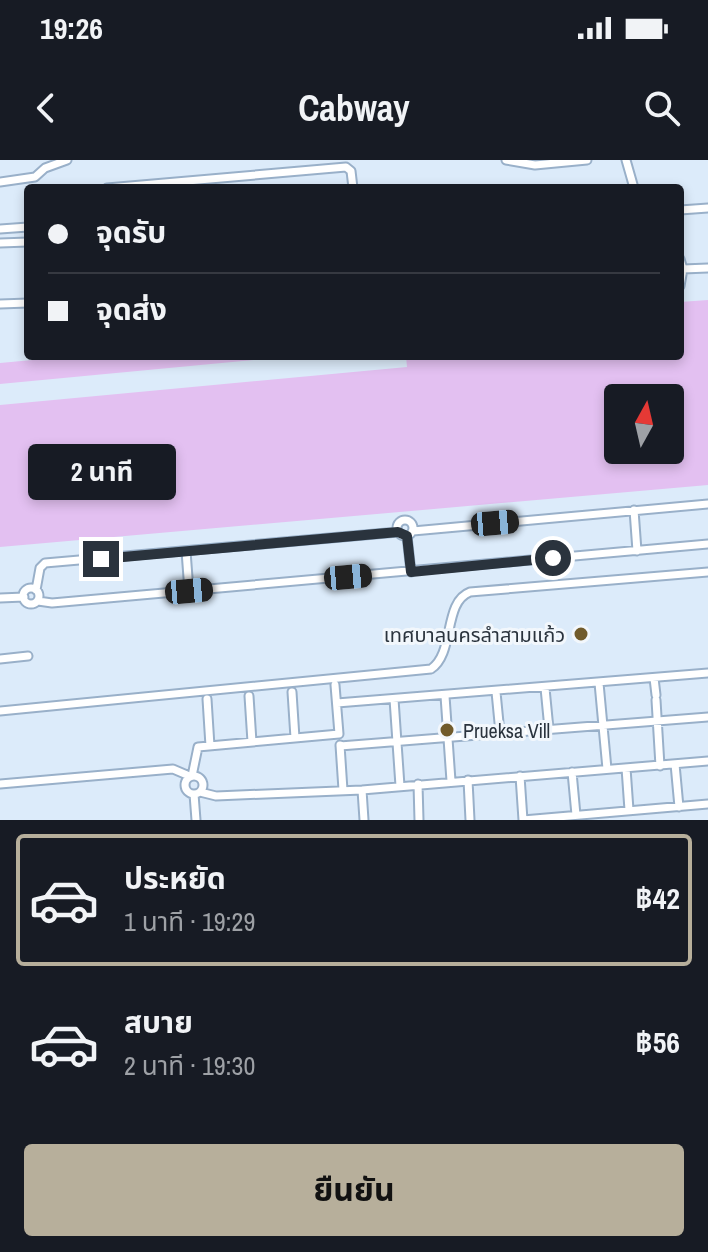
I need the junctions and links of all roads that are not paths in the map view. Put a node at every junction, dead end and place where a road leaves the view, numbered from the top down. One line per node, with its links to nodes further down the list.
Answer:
1 (67, 160): 6 (street)
2 (506, 160): 3 (street)
3 (587, 160)
4 (626, 160): 10 (street)
5 (221, 178): 7 (street); 8 (street); 9 (street)
6 (0, 182)
7 (172, 184)
8 (222, 184)
9 (353, 184)
10 (633, 184)
11 (708, 208): 12 (street)
12 (684, 210)
13 (24, 227): 14 (street)
14 (0, 229)
15 (24, 242): 16 (street)
16 (0, 243)
17 (708, 268): 18 (street)
18 (684, 269)
19 (24, 303): 20 (street)
20 (0, 304)
21 (708, 504): 22 (street)
22 (634, 510): 24 (street); 27 (street)
23 (398, 532): 24 (street); 24 (street); 26 (street)
24 (410, 533): 28 (street)
25 (708, 544): 27 (street)
26 (186, 551): 30 (street); 31 (street)
27 (637, 551): 28 (street)
28 (411, 572): 31 (street)
29 (708, 572): 49 (street)
30 (36, 590): 32 (street); 34 (street)
31 (189, 591): 34 (street)
32 (24, 597): 33 (street); 34 (street)
33 (0, 598)
34 (38, 601)
35 (28, 656): 36 (street)
36 (0, 659)
37 (708, 673): 38 (street)
38 (654, 678): 39 (street); 51 (street)
39 (599, 683): 41 (street); 52 (street)
40 (335, 685): 48 (street)
41 (545, 688): 43 (street); 53 (street)
42 (292, 692): 56 (street)
43 (496, 692): 45 (street); 54 (street)
44 (249, 696): 58 (street)
45 (445, 696): 47 (street); 57 (street)
46 (207, 699): 60 (street)
47 (394, 699): 48 (street); 59 (street)
48 (337, 703): 55 (street)
49 (0, 711)
50 (708, 717): 51 (street)
51 (658, 722): 52 (street); 64 (street)
52 (602, 725): 53 (street); 66 (street)
53 (549, 729): 54 (street)
54 (500, 733): 57 (street)
55 (339, 734): 56 (street); 61 (street)
56 (295, 738): 58 (street)
57 (448, 738): 59 (street); 71 (street)
58 (252, 742): 60 (street)
59 (397, 742): 61 (street); 74 (street)
60 (210, 746): 68 (street)
61 (340, 746): 75 (street)
62 (708, 761): 63 (street)
63 (675, 764): 64 (street); 79 (street)
64 (660, 766): 65 (street)
65 (626, 768): 66 (street); 80 (street)
66 (607, 769): 67 (street)
67 (572, 772): 69 (street); 81 (street)
68 (190, 775): 72 (street); 77 (street); 77 (street)
69 (520, 776): 70 (street); 86 (street)
70 (468, 780): 71 (street); 85 (street)
71 (451, 781): 73 (street)
72 (0, 784)
73 (418, 784): 74 (street); 84 (street)
74 (400, 786): 76 (street)
75 (343, 790): 76 (street); 77 (street)
76 (362, 790): 83 (street)
77 (197, 793): 82 (street)
78 (708, 804): 79 (street)
79 (679, 807): 80 (street)
80 (629, 810): 81 (street)
81 (576, 815): 86 (street)
82 (196, 820)
83 (364, 820)
84 (419, 820)
85 (470, 820)
86 (523, 820)

